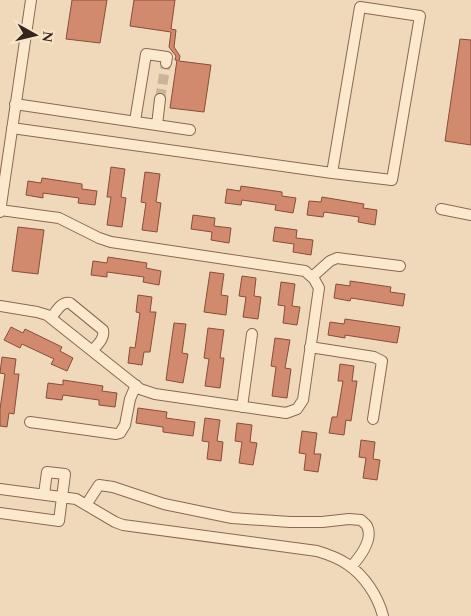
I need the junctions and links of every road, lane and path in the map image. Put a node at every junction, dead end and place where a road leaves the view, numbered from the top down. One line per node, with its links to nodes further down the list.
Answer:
1 (31, 0): 4 (street)
2 (166, 64): 5 (street)
3 (160, 99): 6 (street)
4 (16, 104): 5 (street); 7 (street)
5 (135, 122): 6 (street)
6 (157, 124): 8 (street)
7 (12, 128): 9 (street); 11 (street)
8 (190, 130)
9 (332, 173): 9 (street)
10 (441, 209): 12 (street)
11 (0, 211): 14 (street)
12 (471, 215)
13 (400, 266): 14 (street)
14 (312, 277): 18 (street)
15 (0, 306): 16 (street)
16 (51, 318): 19 (street); 19 (street)
17 (252, 334): 21 (street)
18 (310, 347): 21 (street); 22 (street)
19 (92, 351): 20 (street)
20 (136, 386): 21 (street); 23 (street)
21 (242, 407)
22 (373, 420)
23 (30, 422)
24 (0, 489): 25 (street)
25 (44, 494): 26 (street); 26 (street)
26 (62, 497): 27 (street); 28 (street)
27 (86, 505): 29 (street); 29 (street)
28 (0, 513)
29 (351, 568): 30 (street)
30 (383, 616)

